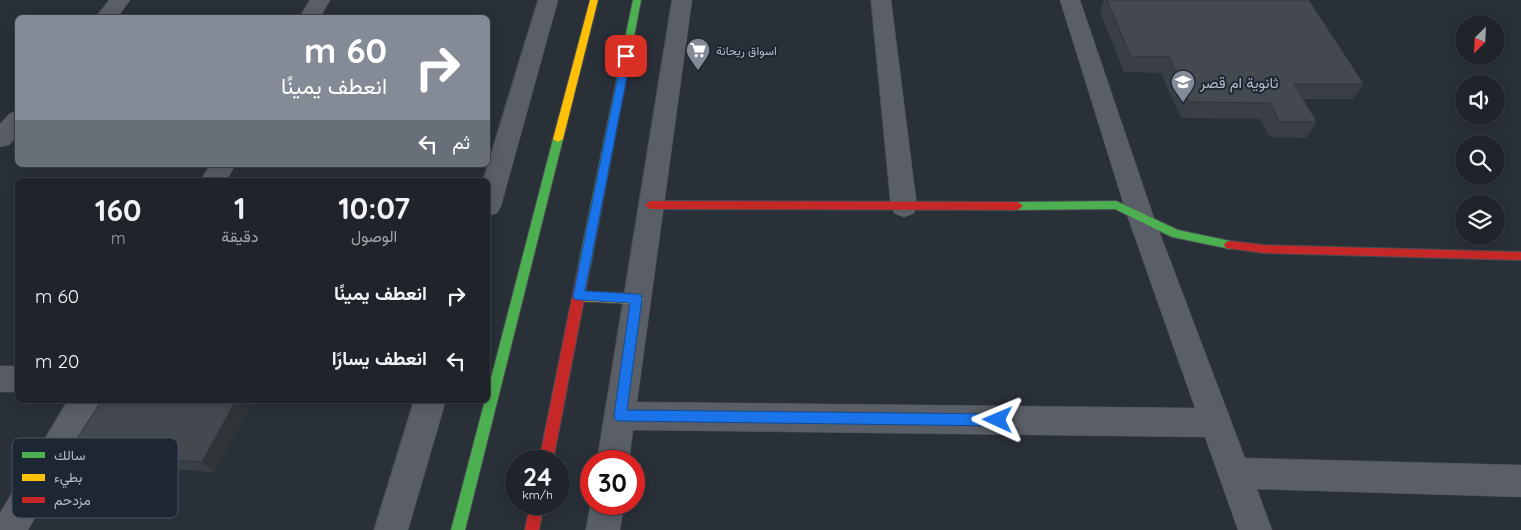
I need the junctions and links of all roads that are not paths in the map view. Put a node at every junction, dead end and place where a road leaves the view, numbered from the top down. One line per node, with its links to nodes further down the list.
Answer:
1 (120, 0): 9 (street)
2 (320, 0): 10 (street)
3 (548, 0): 15 (street)
4 (594, 0): 22 (main road)
5 (638, 0): 20 (main road)
6 (682, 0): 16 (street)
7 (881, 0): 17 (street)
8 (1070, 0): 18 (street)
9 (108, 15)
10 (311, 15)
11 (15, 122): 12 (street)
12 (0, 139)
13 (222, 167): 14 (street)
14 (215, 178)
15 (490, 199)
16 (650, 206): 17 (main road); 21 (street)
17 (904, 207): 18 (main road)
18 (1140, 215): 19 (main road); 29 (street)
19 (1521, 256)
20 (579, 296): 21 (main road); 31 (main road)
21 (637, 299): 28 (street)
22 (514, 314): 23 (main road); 40 (main road)
23 (494, 334)
24 (0, 379): 25 (street)
25 (15, 379)
26 (83, 403): 30 (street)
27 (429, 403): 39 (street)
28 (620, 416): 29 (street); 32 (street)
29 (1217, 423): 33 (street)
30 (63, 438)
31 (548, 450)
32 (615, 450)
33 (1235, 473): 34 (street); 43 (street)
34 (1521, 481)
35 (535, 515): 41 (main road)
36 (605, 515): 42 (street)
37 (16, 518): 38 (street)
38 (9, 530)
39 (391, 530)
40 (458, 530)
41 (532, 530)
42 (603, 530)
43 (1255, 530)

